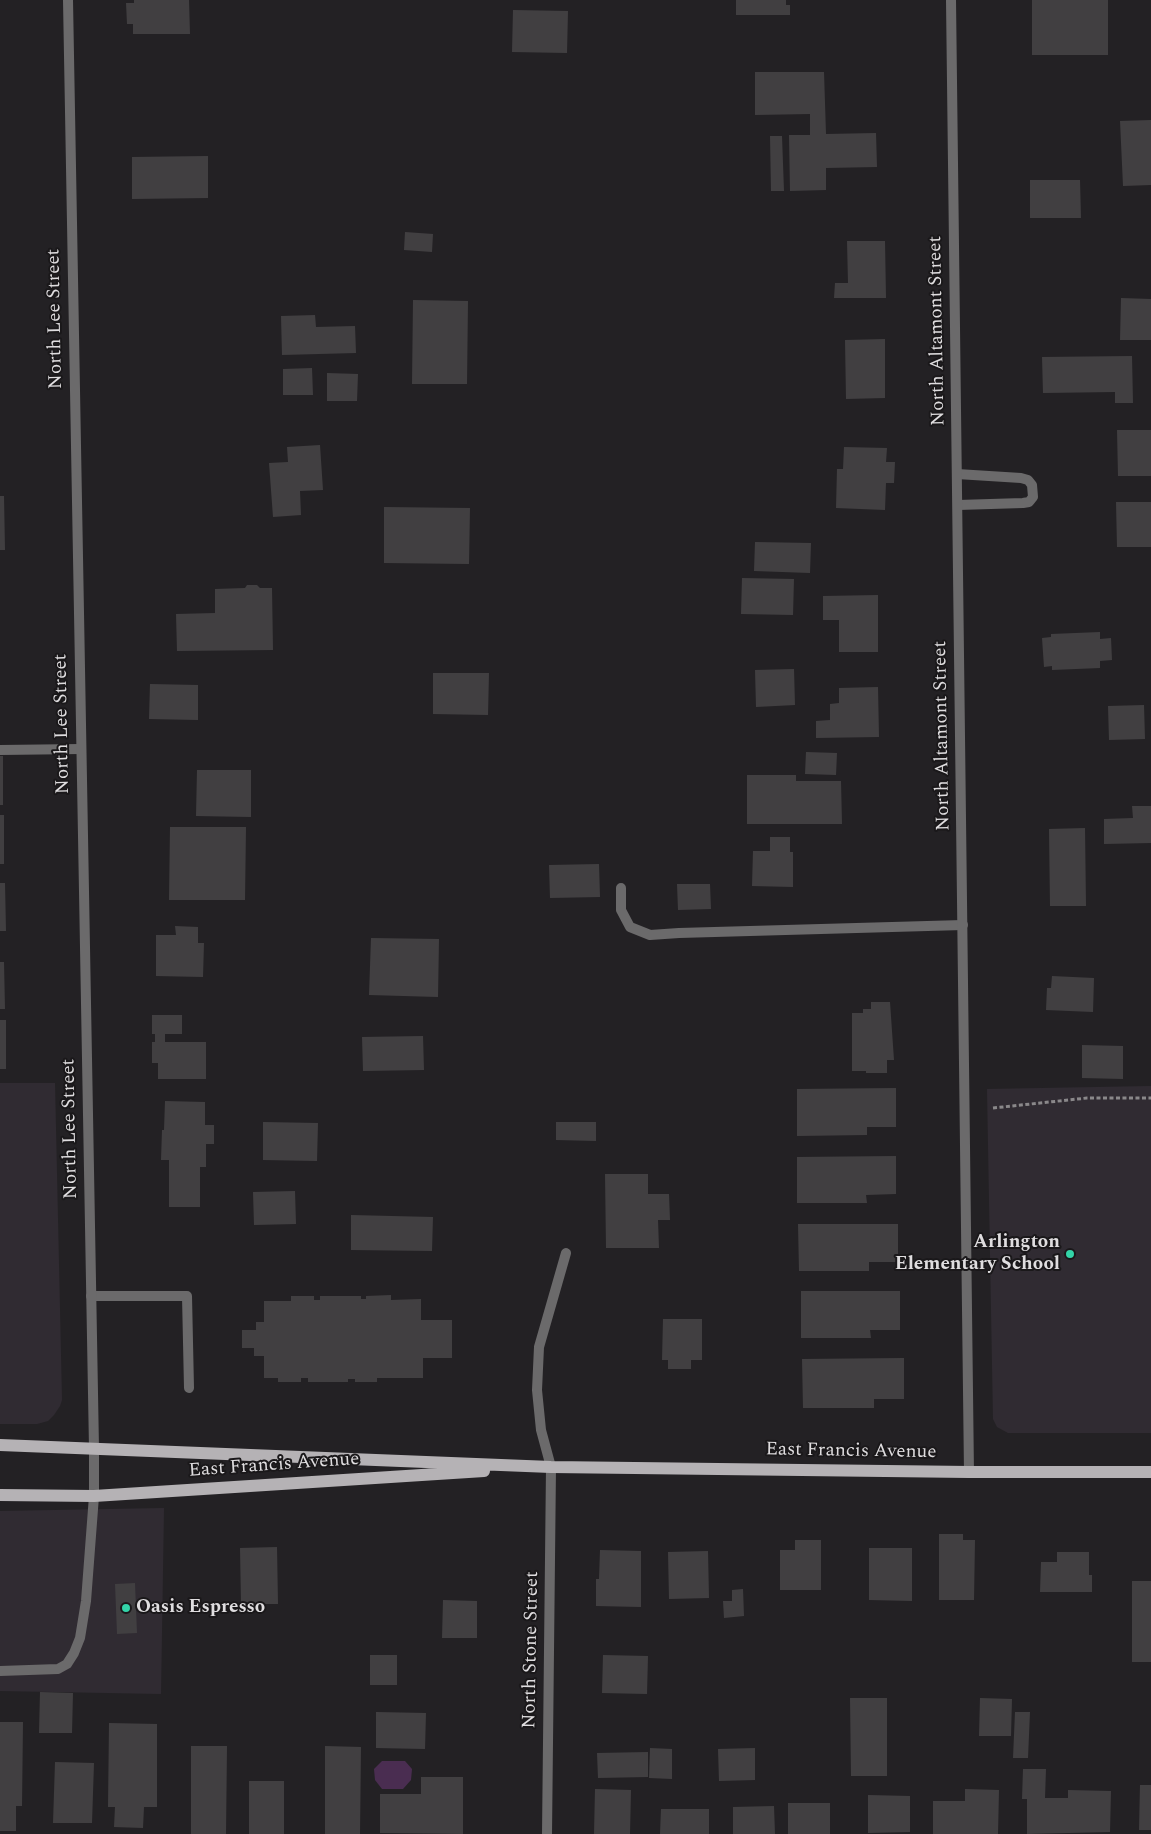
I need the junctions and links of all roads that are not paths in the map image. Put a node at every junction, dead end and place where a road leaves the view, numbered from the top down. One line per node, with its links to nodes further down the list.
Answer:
1 (68, 0): 5 (street, North Lee Street)
2 (952, 0): 3 (street, North Altamont Street)
3 (957, 474): 4 (street, North Altamont Street); 4 (street)
4 (958, 505): 8 (street, North Altamont Street)
5 (81, 749): 6 (street); 10 (street, North Lee Street)
6 (0, 750)
7 (621, 888): 8 (street)
8 (963, 925): 15 (street, North Altamont Street)
9 (566, 1254): 14 (street, North Stone Street)
10 (91, 1296): 11 (street); 13 (street, North Lee Street)
11 (188, 1388)
12 (0, 1445): 13 (main road, East Francis Avenue)
13 (94, 1448): 14 (main road, East Francis Avenue); 18 (street, North Lee Street)
14 (551, 1467): 15 (main road, East Francis Avenue); 18 (main road, East Francis Avenue); 20 (street, North Stone Street)
15 (969, 1472): 16 (main road, East Francis Avenue)
16 (1151, 1472)
17 (0, 1495): 18 (main road, East Francis Avenue)
18 (94, 1496): 19 (street, North Lee Street)
19 (0, 1672)
20 (547, 1834)

